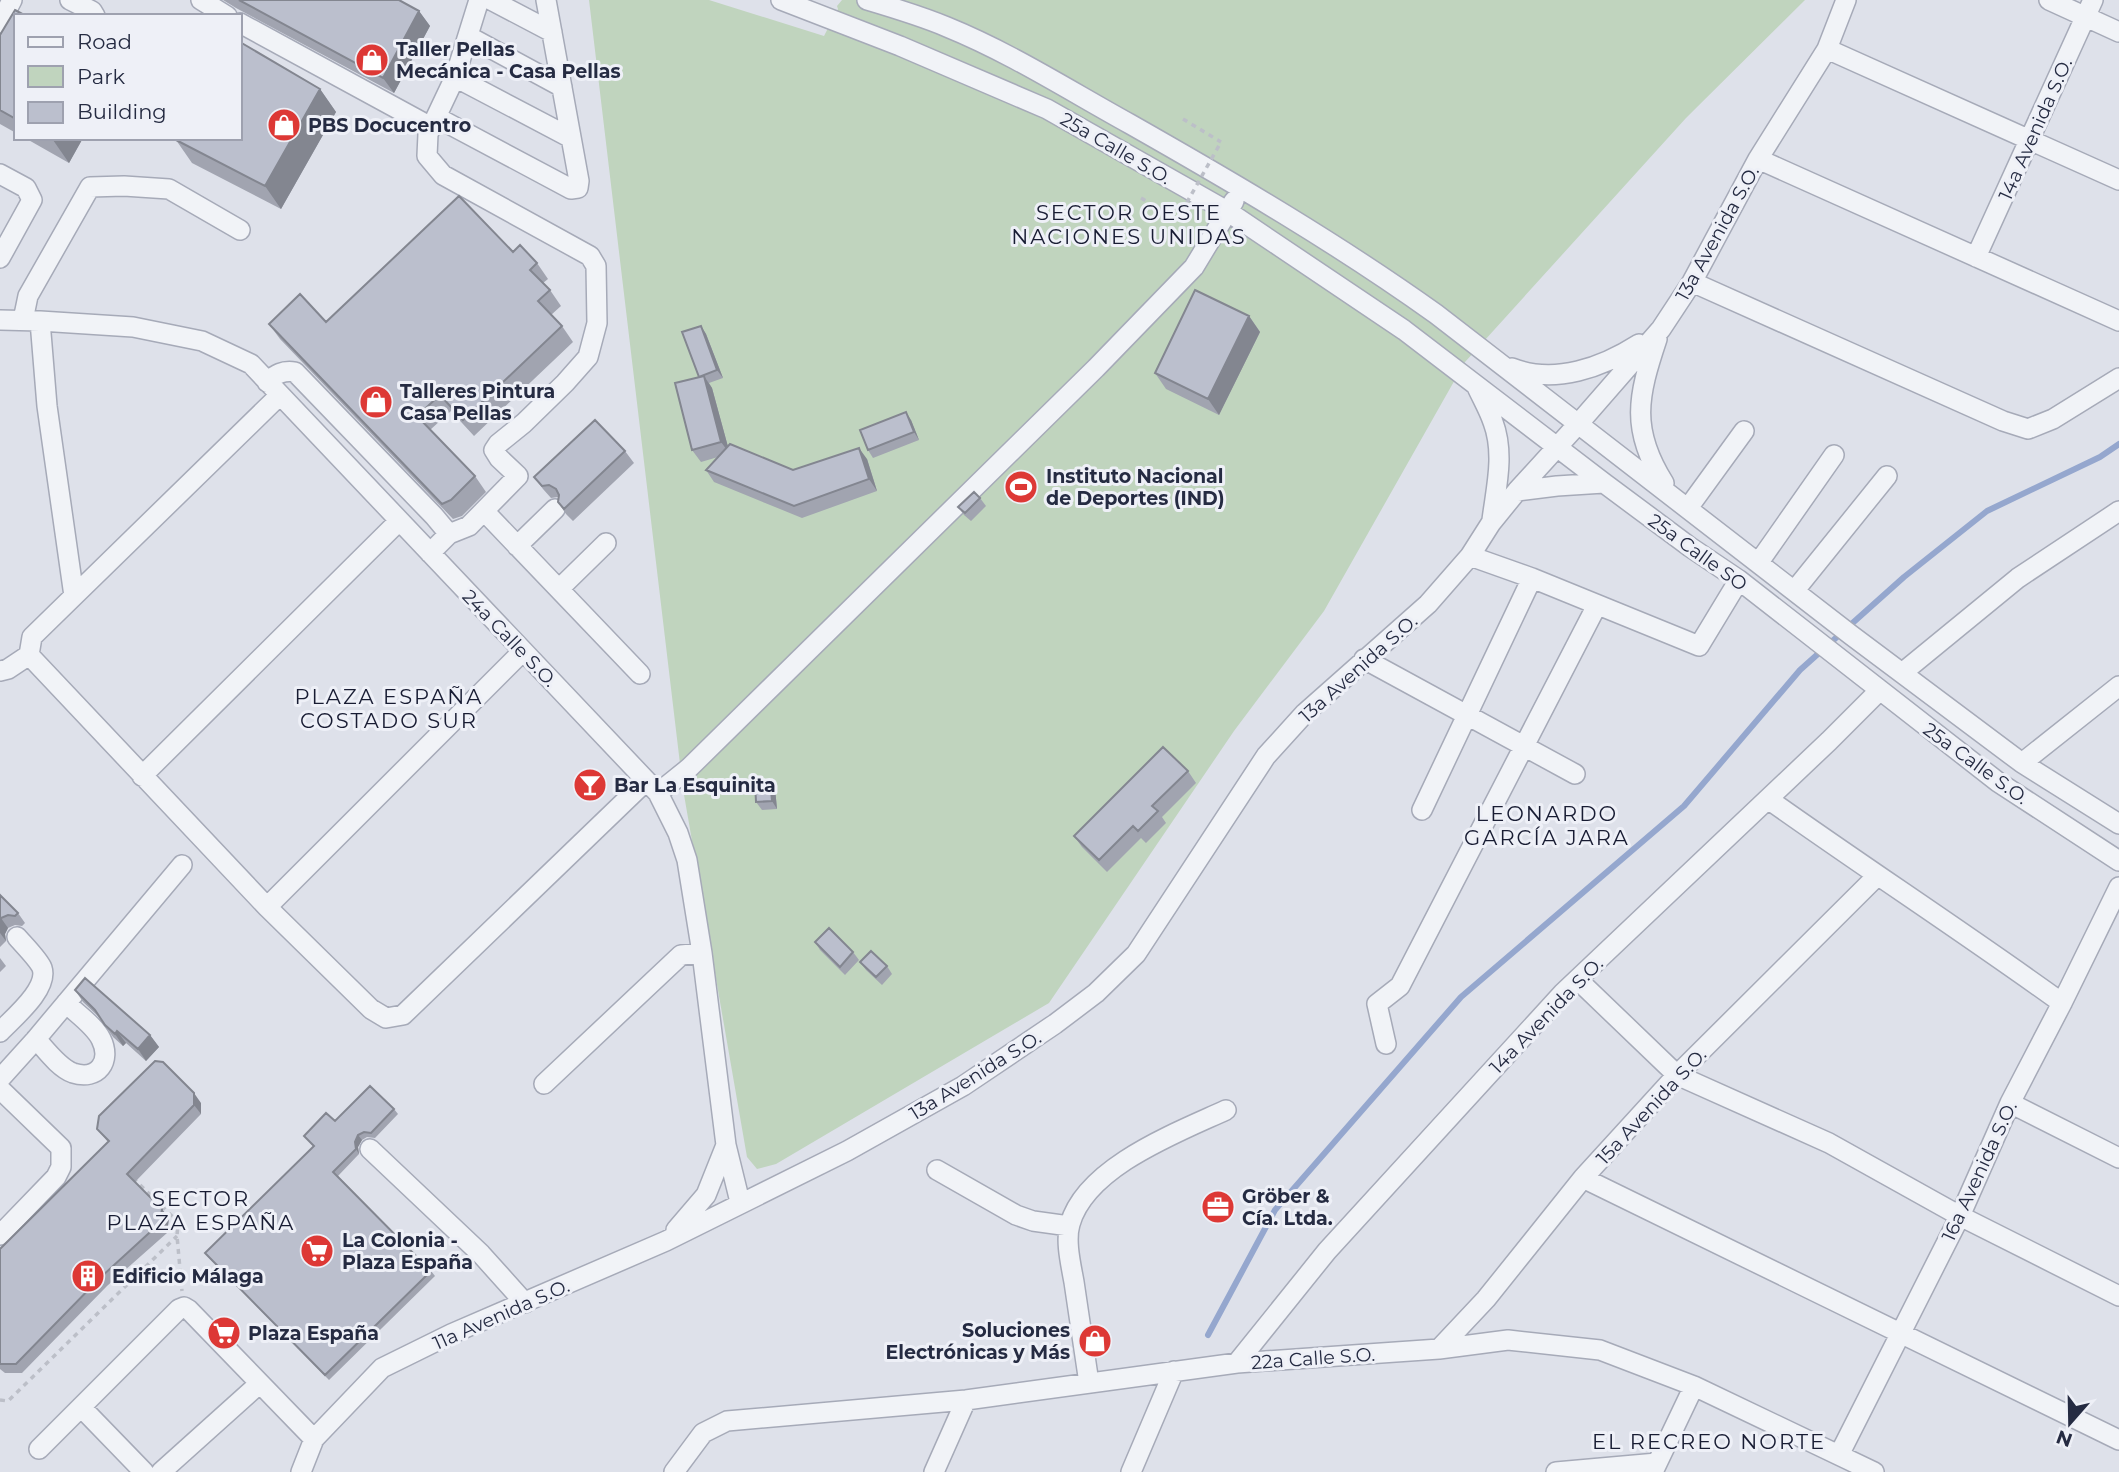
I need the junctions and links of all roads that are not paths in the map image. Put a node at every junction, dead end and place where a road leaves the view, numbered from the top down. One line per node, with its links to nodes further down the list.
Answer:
1 (12, 0): 14 (street)
2 (70, 0): 12 (street)
3 (201, 0): 13 (street)
4 (480, 0): 18 (street)
5 (491, 0): 16 (street)
6 (546, 0): 16 (street)
7 (781, 0): 23 (street, 25a Calle S.O.)
8 (867, 0): 21 (street, 25a Calle S.O.)
9 (1846, 0): 19 (street, 13a Avenida S.O.)
10 (2049, 0): 11 (street)
11 (2090, 8): 17 (street); 26 (street, 14a Avenida S.O.)
12 (94, 14)
13 (224, 14)
14 (0, 23)
15 (242, 24): 24 (street)
16 (552, 32): 22 (street)
17 (2119, 32)
18 (468, 36): 20 (street); 22 (street)
19 (1827, 49): 26 (street); 27 (street, 13a Avenida S.O.)
20 (455, 77): 24 (street); 25 (street)
21 (1060, 85): 23 (street); 30 (street, 25a Calle S.O.)
22 (562, 87): 25 (street)
23 (1047, 109): 31 (street, 25a Calle S.O.)
24 (433, 122): 25 (street); 54 (street)
25 (571, 138)
26 (2030, 140): 29 (street); 33 (street, 14a Avenida S.O.)
27 (1758, 159): 33 (street); 35 (street, 13a Avenida S.O.)
28 (0, 174): 34 (street)
29 (2119, 180)
30 (1242, 190): 31 (street); 40 (street, 25a Calle S.O.)
31 (1227, 211): 42 (street, 25a Calle S.O.); 85 (street)
32 (240, 230): 37 (street)
33 (1976, 257): 38 (street)
34 (0, 258)
35 (1692, 282): 39 (street, 13a Avenida S.O.); 41 (street)
36 (0, 320): 37 (street, 24a Calle S.O.)
37 (32, 321): 43 (street, 24a Calle S.O.); 68 (street)
38 (2119, 321)
39 (1661, 329): 40 (street); 44 (street, 13a Avenida S.O.); 51 (street)
40 (1496, 361): 44 (street, 25a Calle S.O.)
41 (2119, 378)
42 (1475, 383): 46 (street, 25a Calle S.O.); 57 (street)
43 (273, 388): 56 (street, 24a Calle S.O.); 58 (street); 68 (street)
44 (1579, 423): 46 (street, 13a Avenida S.O.); 51 (street, 25a Calle SO)
45 (1745, 431): 52 (street)
46 (1558, 448): 49 (street, 25a Calle SO); 50 (street, 13a Avenida S.O.)
47 (1834, 455): 63 (street)
48 (1887, 476): 67 (street)
49 (1604, 483): 50 (street); 65 (street, 25a Calle SO)
50 (1517, 491): 57 (street, 13a Avenida S.O.)
51 (1670, 493): 52 (street, 25a Calle SO)
52 (1688, 508): 63 (street, 25a Calle SO)
53 (555, 509): 60 (street)
54 (484, 511): 58 (street); 60 (street)
55 (2119, 511): 76 (street)
56 (399, 521): 61 (street, 24a Calle S.O.); 84 (street)
57 (1491, 523): 62 (street, 13a Avenida S.O.)
58 (449, 534): 61 (street)
59 (606, 543): 66 (street)
60 (517, 545): 66 (street)
61 (430, 553): 71 (street, 24a Calle S.O.)
62 (1470, 556): 64 (street); 74 (street, 13a Avenida S.O.)
63 (1759, 562): 67 (street, 25a Calle SO)
64 (1532, 578): 69 (street); 80 (street)
65 (1739, 580): 69 (street); 73 (street, 25a Calle SO)
66 (559, 589): 77 (street)
67 (1796, 590): 70 (street, 25a Calle SO)
68 (74, 596): 72 (street)
69 (1597, 605): 81 (street)
70 (1852, 635): 76 (street, 25a Calle S.O.)
71 (523, 651): 85 (street, 24a Calle S.O.); 93 (street)
72 (29, 655): 75 (street); 84 (street)
73 (1837, 658): 79 (street, 25a Calle S.O.)
74 (1364, 659): 80 (street); 113 (street, 13a Avenida S.O.)
75 (0, 671)
76 (1902, 673): 82 (street, 25a Calle S.O.)
77 (640, 674)
78 (2119, 686): 82 (street)
79 (1880, 691): 86 (street, 14a Avenida S.O.); 89 (street, 25a Calle S.O.)
80 (1467, 715): 81 (street); 87 (street)
81 (1524, 746): 83 (street); 101 (street)
82 (2022, 763): 88 (street, 25a Calle S.O.)
83 (1576, 774)
84 (142, 776): 93 (street)
85 (652, 787): 93 (street); 95 (street, 24a Calle S.O.)
86 (1768, 799): 91 (street); 96 (street, 14a Avenida S.O.)
87 (1422, 810)
88 (2119, 824)
89 (2119, 861)
90 (182, 865): 97 (street)
91 (1877, 876): 98 (street); 102 (street, 15a Avenida S.O.)
92 (2119, 887): 98 (street, 16a Avenida S.O.)
93 (267, 907)
94 (17, 937): 99 (street)
95 (702, 953): 104 (street); 108 (street, 24a Calle S.O.)
96 (1578, 980): 102 (street); 122 (street, 14a Avenida S.O.)
97 (65, 1003): 100 (street); 100 (street)
98 (2062, 1003): 106 (street, 16a Avenida S.O.)
99 (0, 1032)
100 (36, 1039): 103 (street)
101 (1386, 1044)
102 (1677, 1075): 112 (street, 15a Avenida S.O.); 114 (street)
103 (0, 1079)
104 (544, 1084)
105 (0, 1088): 116 (street)
106 (2010, 1103): 110 (street); 114 (street, 16a Avenida S.O.)
107 (1226, 1110): 115 (street)
108 (726, 1144): 113 (street, 24a Calle S.O.); 117 (street)
109 (370, 1149): 119 (street)
110 (2119, 1158)
111 (937, 1170): 115 (street)
112 (1583, 1178): 120 (street); 121 (street, 15a Avenida S.O.)
113 (740, 1202): 117 (street, 11a Avenida S.O.)
114 (1960, 1216): 118 (street); 120 (street, 16a Avenida S.O.)
115 (1069, 1226): 124 (street)
116 (0, 1235)
117 (666, 1241): 119 (street, 11a Avenida S.O.)
118 (2119, 1296)
119 (525, 1303): 129 (street, 11a Avenida S.O.)
120 (1900, 1333): 130 (street); 132 (street, 16a Avenida S.O.)
121 (1440, 1349): 122 (street, 22a Calle S.O.); 126 (street, 22a Calle S.O.)
122 (1237, 1363): 123 (street, 22a Calle S.O.)
123 (1174, 1371): 124 (street, 22a Calle S.O.); 139 (street)
124 (1089, 1383): 127 (street, 22a Calle S.O.)
125 (259, 1384): 128 (street); 129 (street); 135 (street)
126 (1694, 1386): 132 (street, 22a Calle S.O.); 133 (street)
127 (966, 1400): 137 (street, 22a Calle S.O.); 138 (street)
128 (80, 1407): 131 (street); 134 (street)
129 (314, 1440): 136 (street, 11a Avenida S.O.)
130 (2119, 1440)
131 (39, 1448)
132 (1839, 1455): 141 (street, 22a Calle S.O.)
133 (1655, 1467): 140 (street)
134 (138, 1470)
135 (161, 1472)
136 (301, 1472)
137 (674, 1472)
138 (934, 1472)
139 (1131, 1472)
140 (1556, 1472)
141 (1874, 1472)

